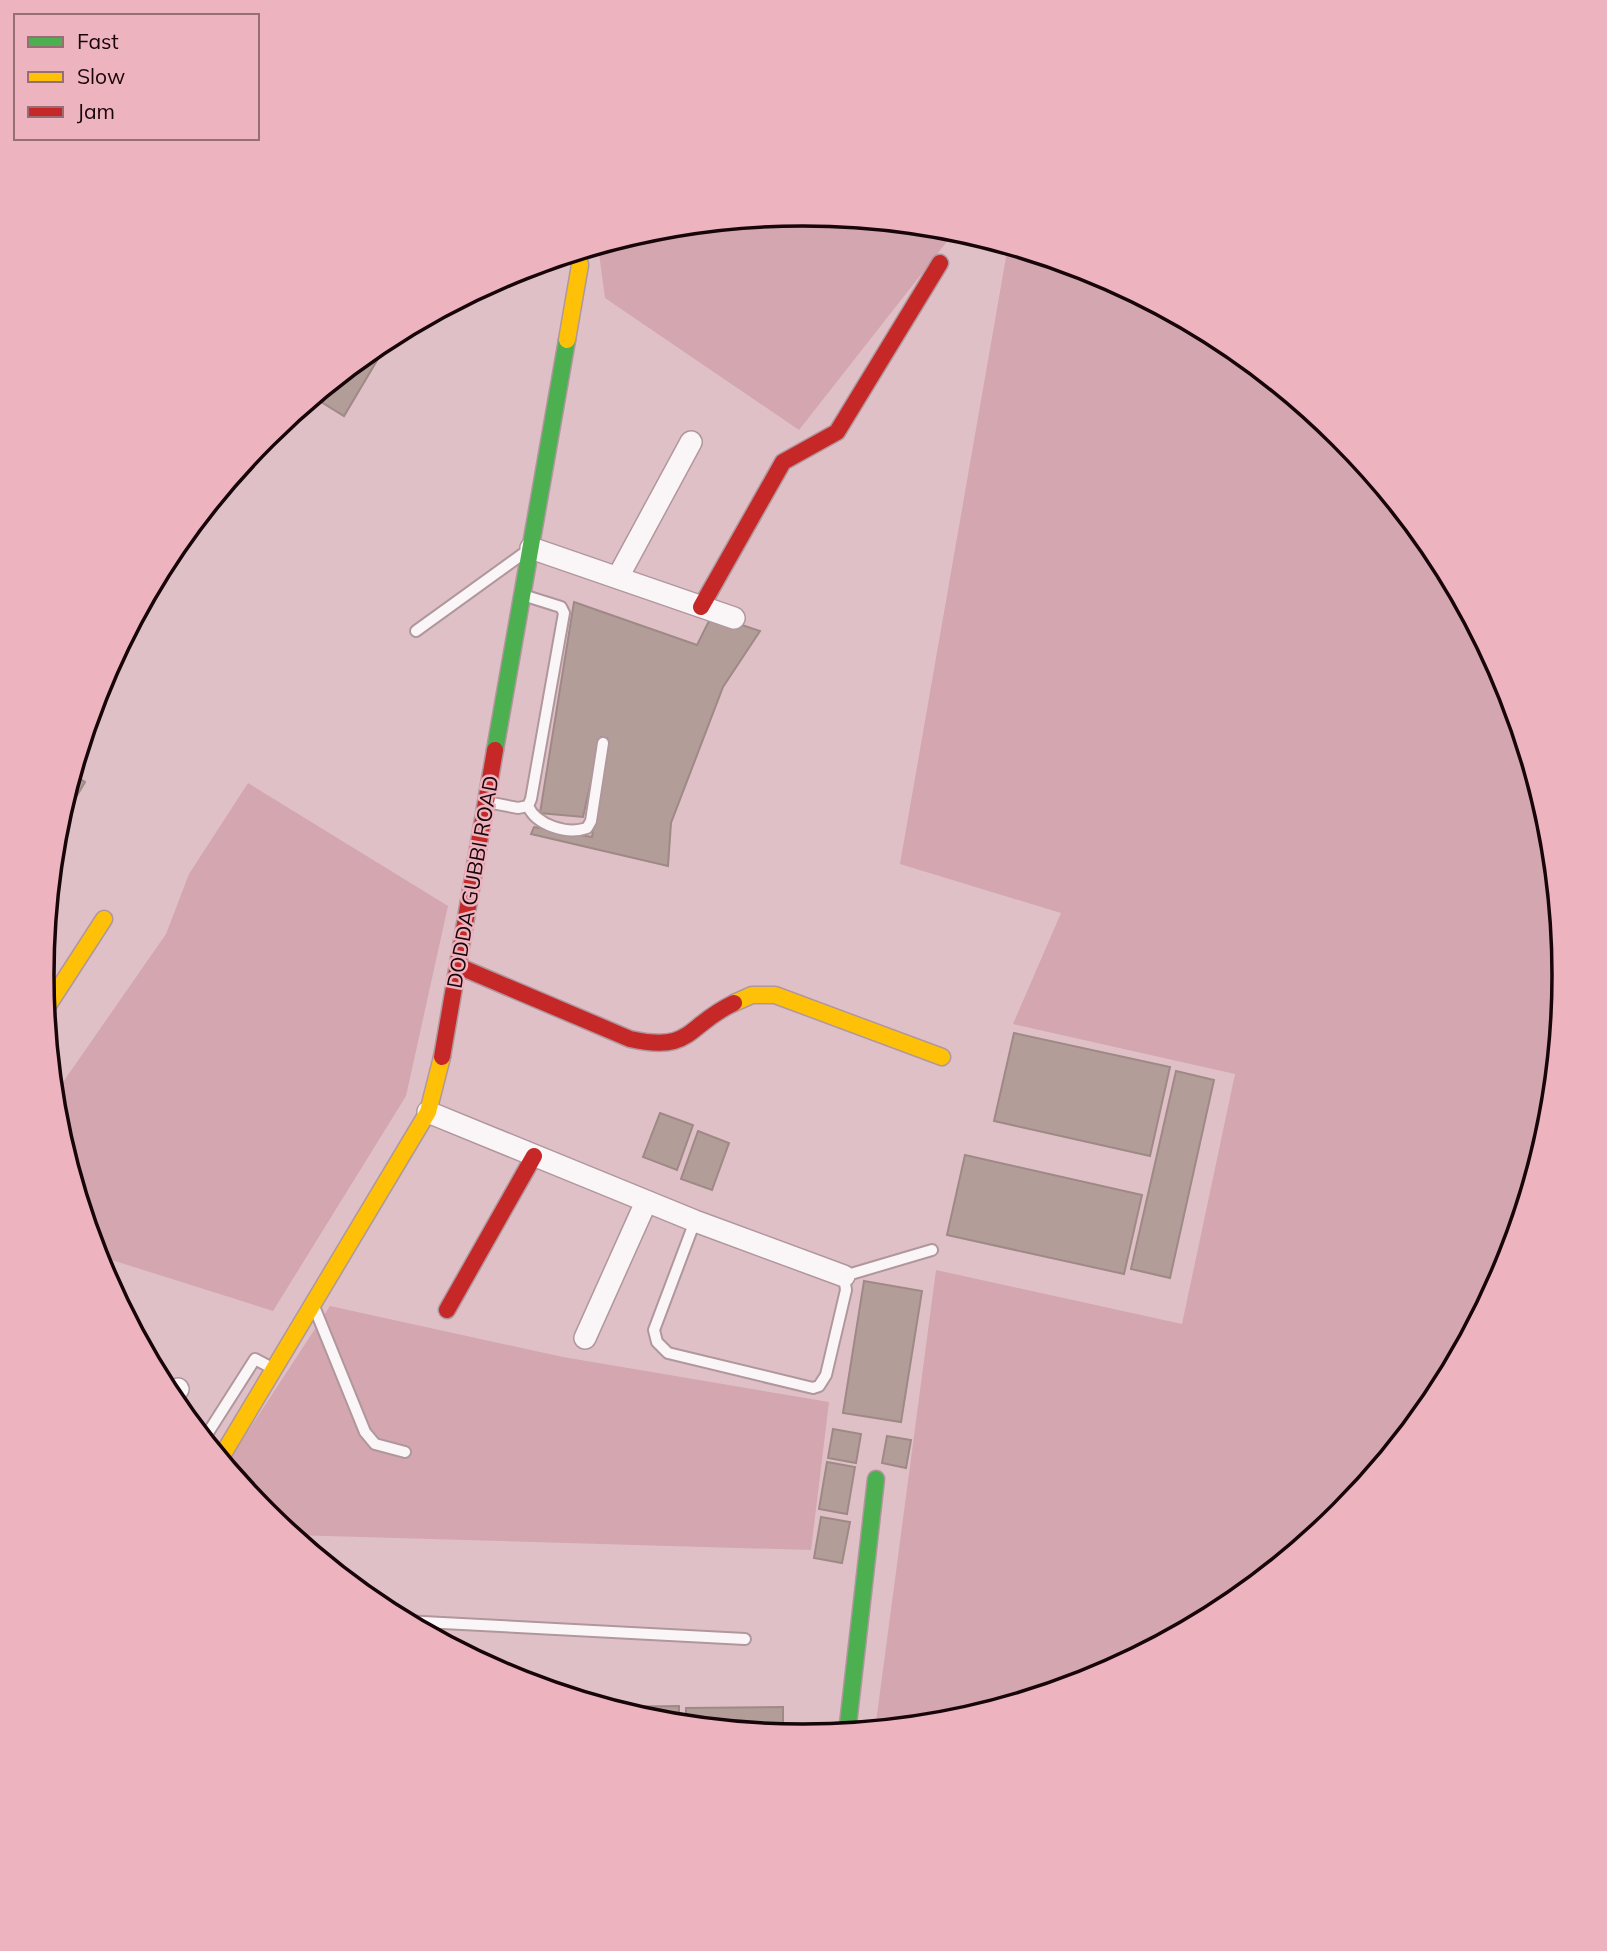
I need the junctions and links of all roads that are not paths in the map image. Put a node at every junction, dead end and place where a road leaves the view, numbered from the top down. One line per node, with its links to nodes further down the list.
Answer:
1 (579, 261): 4 (street, DODDA GUBBI ROAD)
2 (940, 263): 7 (street)
3 (691, 442): 5 (street)
4 (531, 548): 5 (street); 6 (street, DODDA GUBBI ROAD); 9 (lane)
5 (618, 577): 7 (street)
6 (523, 595): 11 (street, DODDA GUBBI ROAD); 12 (lane)
7 (701, 607): 8 (street)
8 (734, 618)
9 (415, 631)
10 (603, 743): 12 (lane)
11 (487, 802): 12 (lane); 14 (street, DODDA GUBBI ROAD)
12 (528, 806)
13 (104, 919): 15 (street)
14 (458, 966): 16 (street); 17 (street, DODDA GUBBI ROAD)
15 (55, 996)
16 (942, 1057)
17 (428, 1112): 18 (street); 23 (street, DODDA GUBBI ROAD)
18 (534, 1156): 19 (street); 24 (street)
19 (646, 1202): 20 (street); 25 (street)
20 (695, 1221): 22 (street); 22 (lane)
21 (932, 1250): 22 (lane)
22 (844, 1276)
23 (313, 1304): 26 (street, DODDA GUBBI ROAD); 29 (lane)
24 (447, 1310)
25 (585, 1338)
26 (274, 1369): 27 (lane); 28 (street, DODDA GUBBI ROAD)
27 (209, 1432)
28 (225, 1452)
29 (405, 1452)
30 (877, 1479): 33 (street)
31 (426, 1622): 32 (lane)
32 (745, 1639)
33 (848, 1723)

